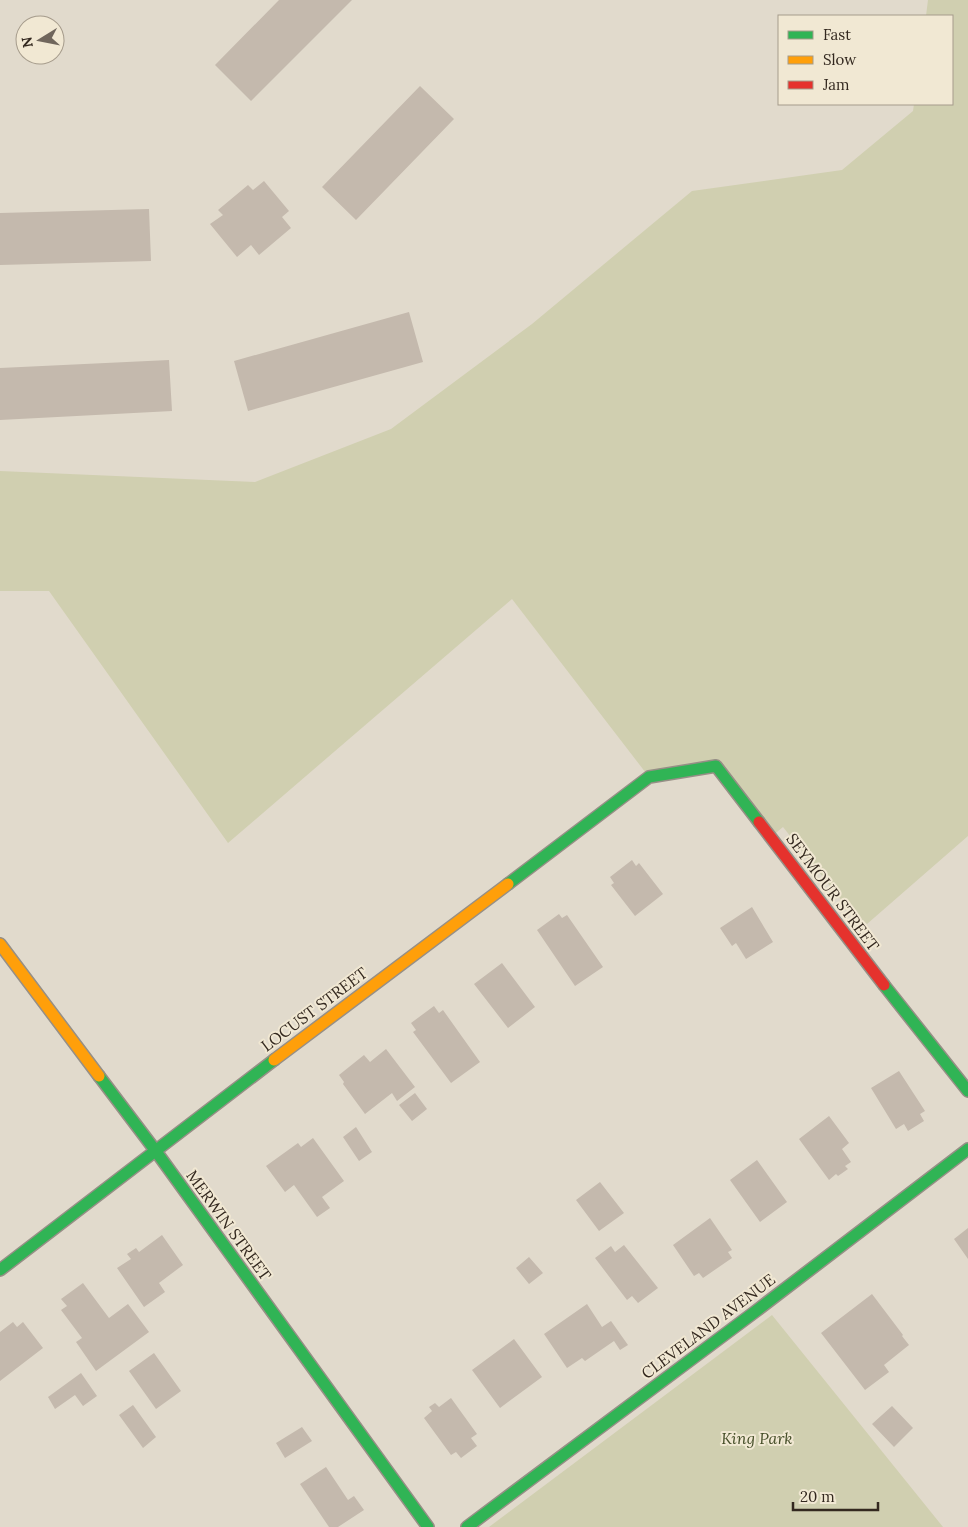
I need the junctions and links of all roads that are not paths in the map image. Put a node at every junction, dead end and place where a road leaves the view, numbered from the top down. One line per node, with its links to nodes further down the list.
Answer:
1 (649, 777): 3 (street, SEYMOUR STREET); 5 (street, LOCUST STREET)
2 (0, 944): 5 (street, MERWIN STREET)
3 (968, 1091)
4 (968, 1148): 8 (street, CLEVELAND AVENUE)
5 (155, 1150): 6 (street, LOCUST STREET); 7 (street, MERWIN STREET)
6 (0, 1270)
7 (428, 1527)
8 (467, 1527)

